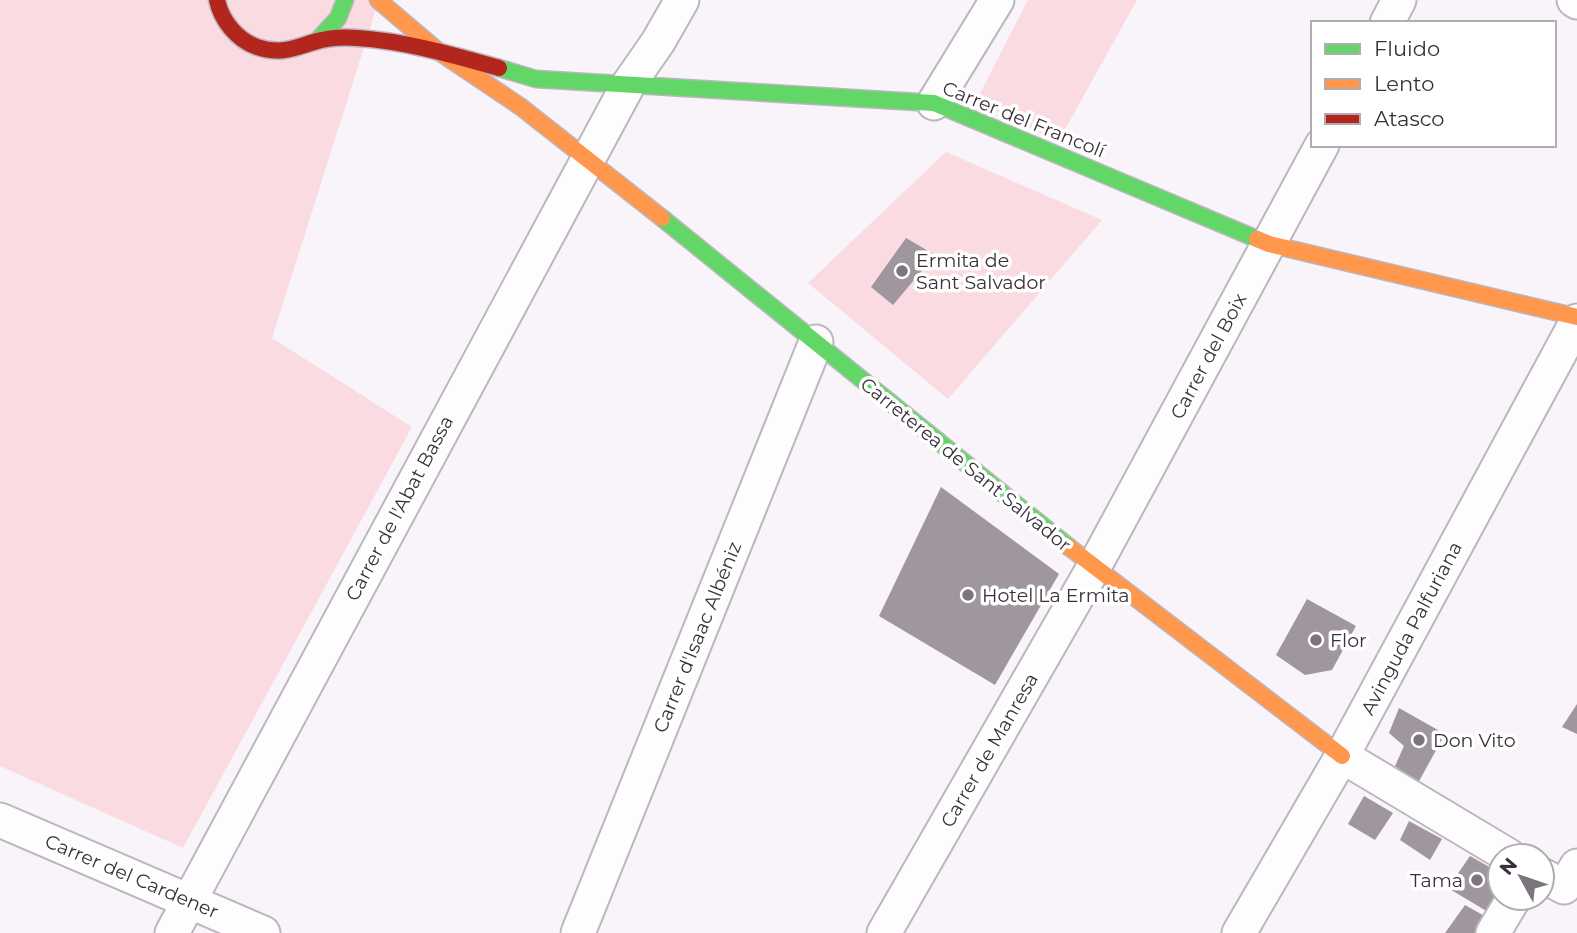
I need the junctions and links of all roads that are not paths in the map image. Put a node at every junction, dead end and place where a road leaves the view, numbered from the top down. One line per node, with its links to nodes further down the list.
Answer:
1 (217, 0): 8 (street, Carrer del Francolí)
2 (345, 0): 8 (street)
3 (379, 0): 9 (street, Carreterea de Sant Salvador)
4 (682, 0): 10 (street, Carrer de l'Abat Bassa)
5 (997, 0): 11 (street)
6 (1399, 0): 7 (street)
7 (1388, 21)
8 (317, 41): 9 (street, Carrer del Francolí)
9 (438, 51): 10 (street, Carrer del Francolí); 13 (street, Carreterea de Sant Salvador)
10 (628, 85): 11 (street, Carrer del Francolí); 13 (street, Carrer de l'Abat Bassa)
11 (933, 103): 14 (street, Carrer del Francolí)
12 (1321, 147): 14 (street, Carrer del Boix)
13 (588, 159): 16 (street, Carreterea de Sant Salvador); 23 (street, Carrer de l'Abat Bassa)
14 (1269, 244): 15 (street, Carrer del Francolí); 17 (street, Carrer del Boix)
15 (1577, 319): 18 (street, Avinguda Palfuriana)
16 (816, 342): 17 (street, Carreterea de Sant Salvador); 27 (street, Carrer d'Isaac Albéniz)
17 (1094, 567): 18 (street, Carreterea de Sant Salvador); 28 (street, Carrer de Manresa)
18 (1342, 756): 20 (street, Carreterea de Sant Salvador); 29 (street, Avinguda Palfuriana)
19 (0, 820): 23 (street, Carrer del Cardener)
20 (1486, 842)
21 (1577, 866): 22 (street)
22 (1556, 883)
23 (188, 900): 25 (street, Carrer de l'Abat Bassa); 26 (street, Carrer del Cardener)
24 (1506, 912): 30 (street)
25 (172, 933)
26 (264, 933)
27 (578, 933)
28 (884, 933)
29 (1239, 933)
30 (1493, 933)

